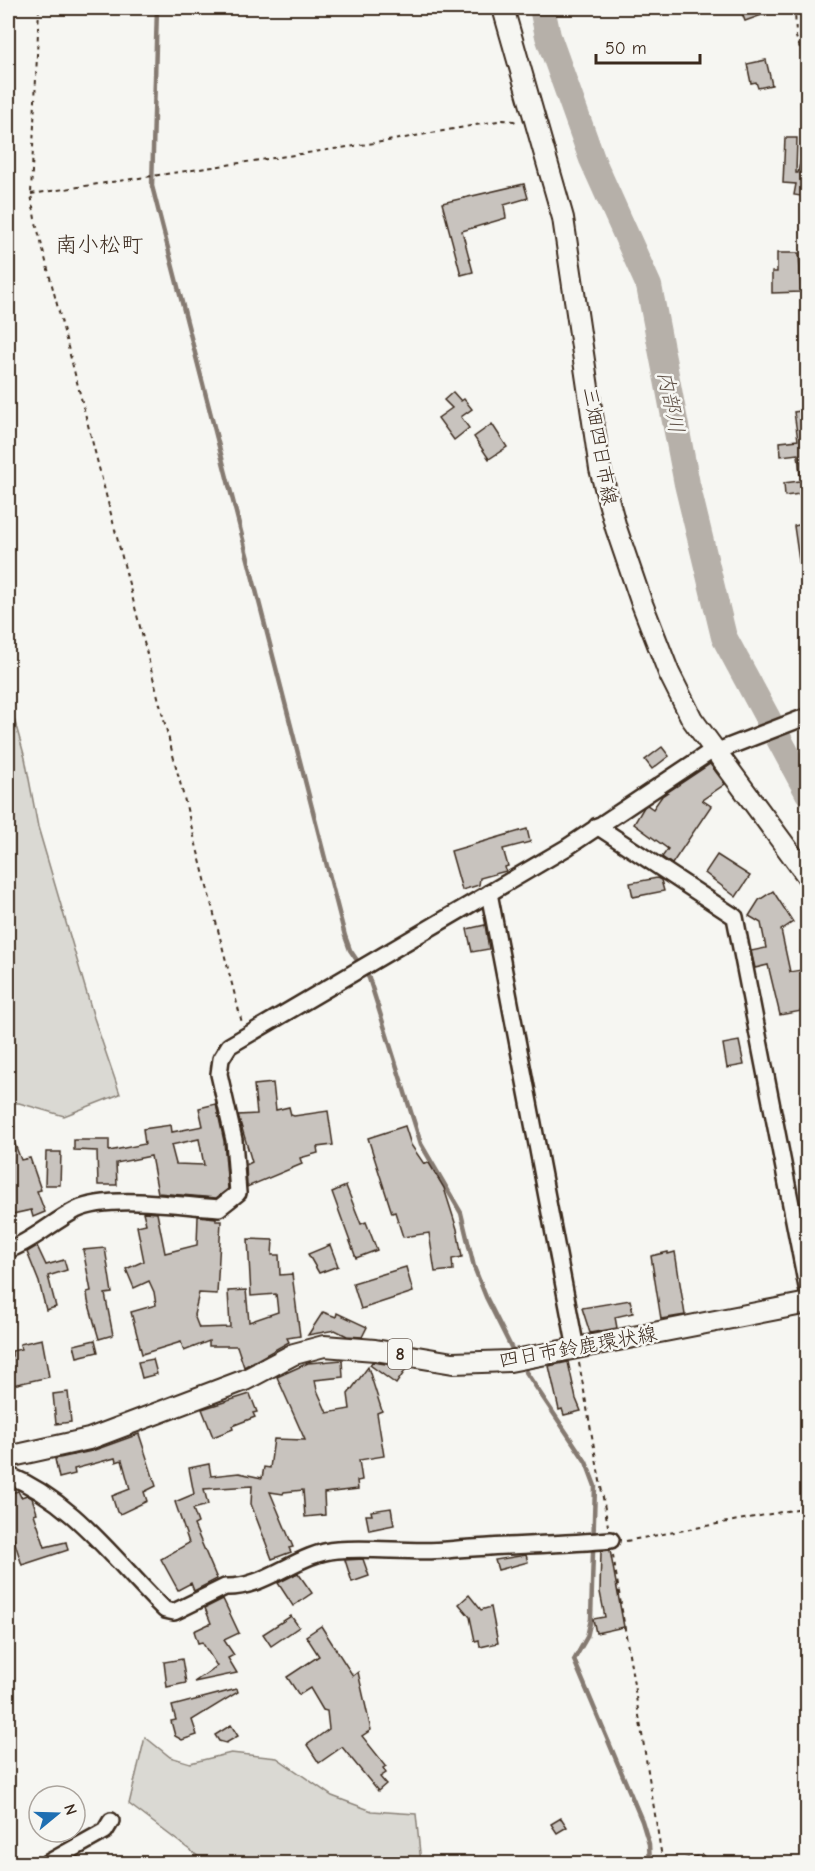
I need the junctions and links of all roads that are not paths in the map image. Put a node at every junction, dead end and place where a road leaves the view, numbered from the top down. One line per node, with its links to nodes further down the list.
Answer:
1 (503, 8): 3 (main road, 三畑四日市線)
2 (807, 716): 3 (street)
3 (714, 751): 4 (street); 5 (main road, 三畑四日市線)
4 (597, 826): 6 (street); 8 (street)
5 (807, 877)
6 (489, 893): 7 (street); 10 (street)
7 (8, 1250)
8 (807, 1292)
9 (807, 1304): 10 (main road, 四日市鈴鹿環状線 / 8)
10 (576, 1349): 11 (main road, 四日市鈴鹿環状線 / 8)
11 (8, 1457)
12 (8, 1475): 13 (street)
13 (602, 1542)
14 (111, 1821): 15 (street)
15 (46, 1863)

